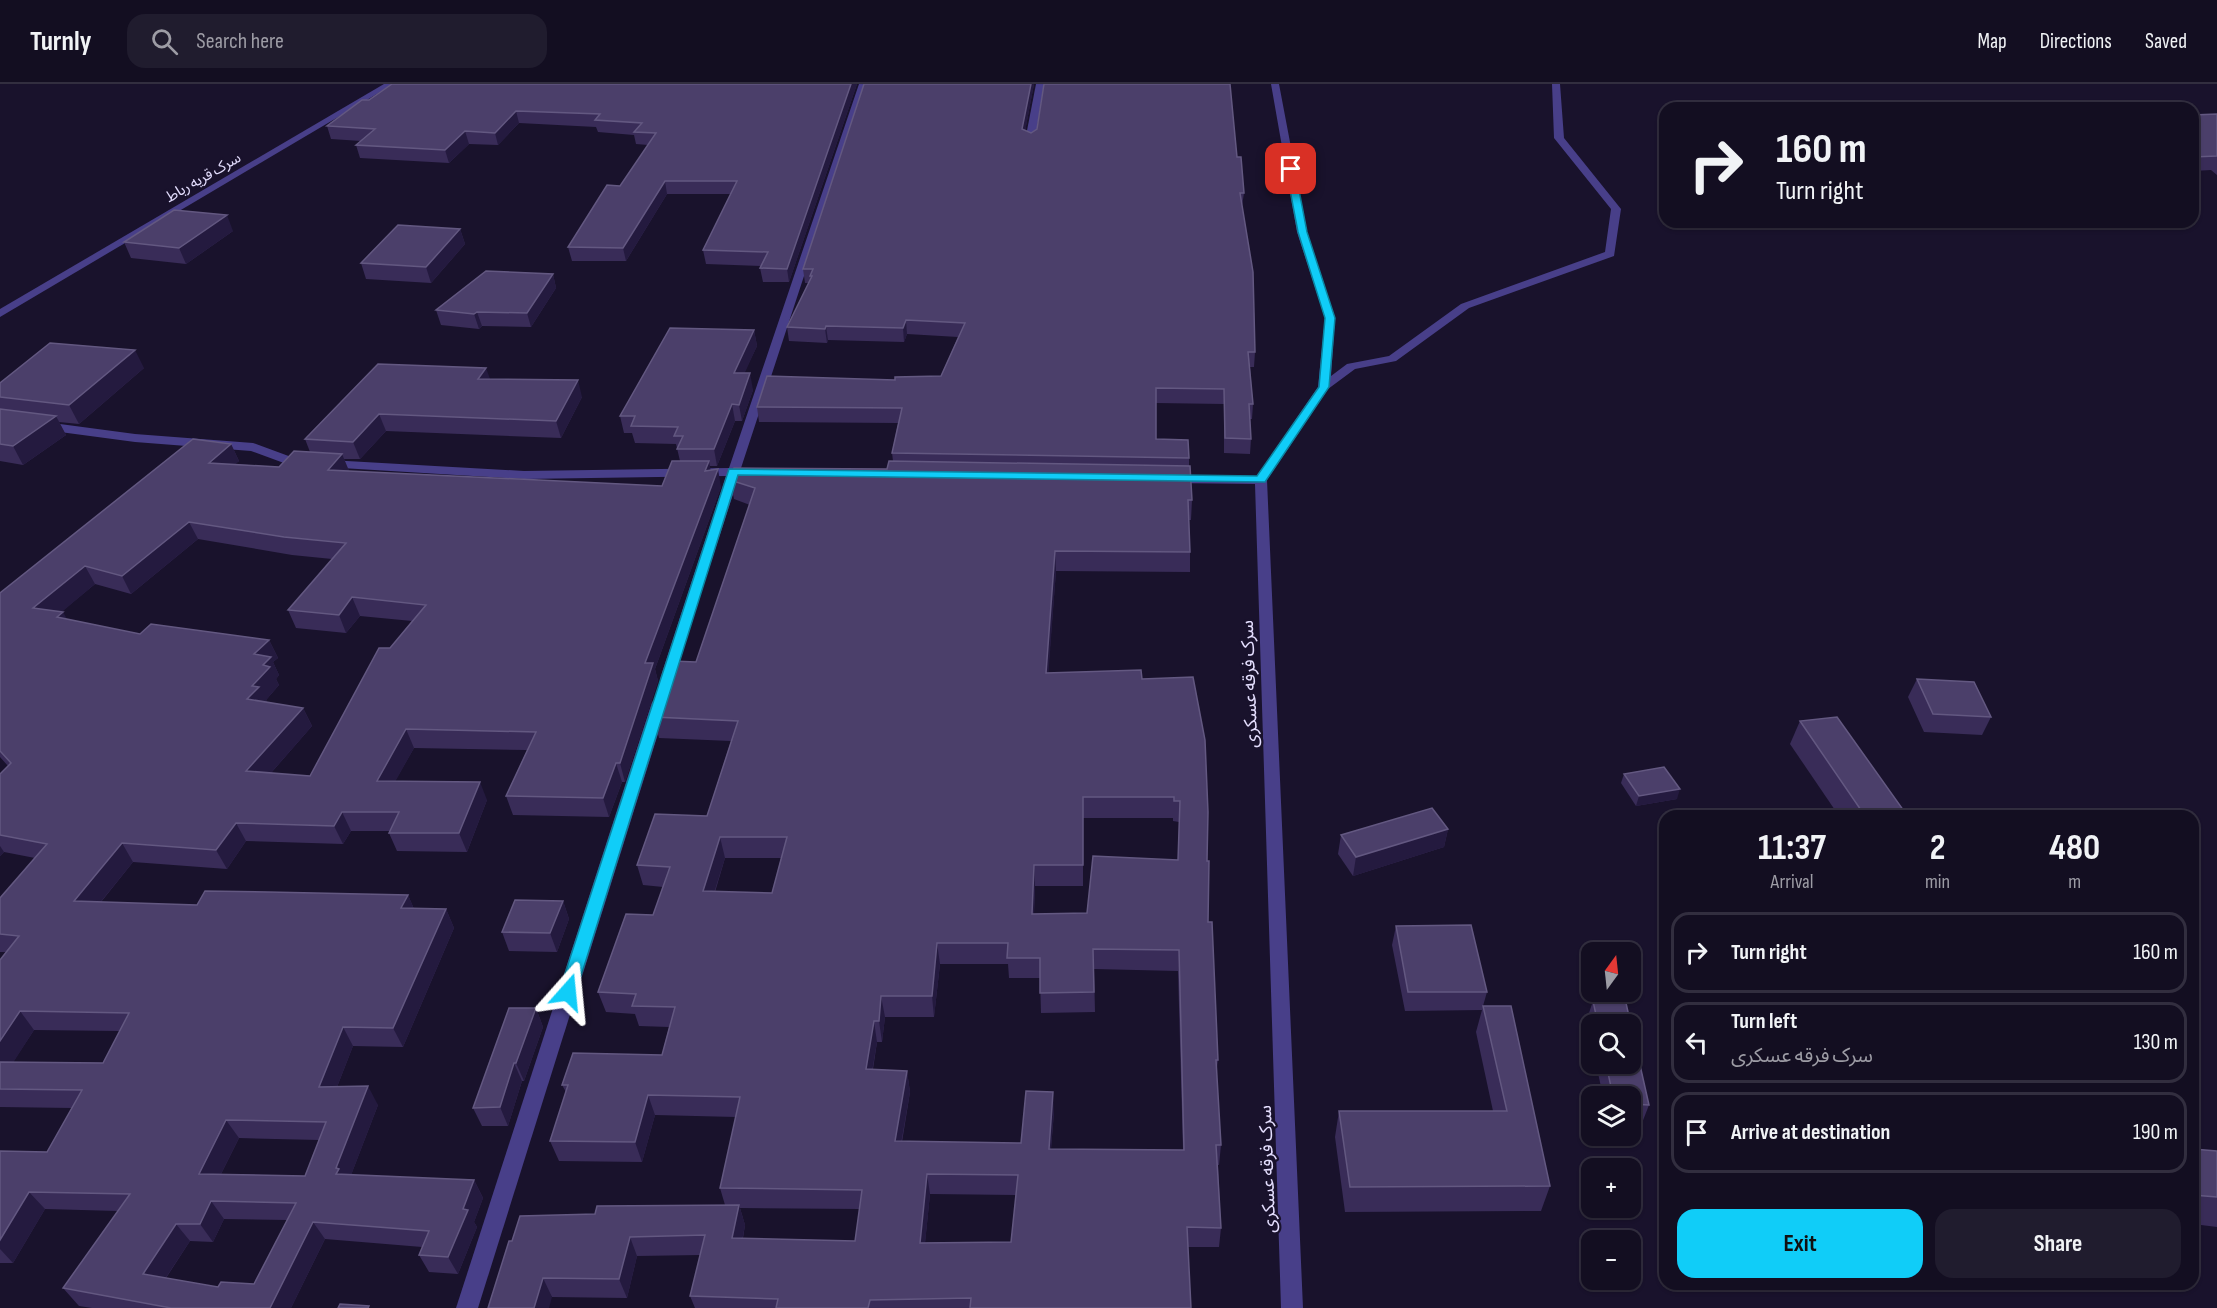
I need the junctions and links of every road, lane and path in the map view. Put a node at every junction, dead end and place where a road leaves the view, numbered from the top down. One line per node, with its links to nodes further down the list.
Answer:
1 (390, 84): 7 (street, سرک قریه رباط)
2 (863, 84): 10 (street)
3 (1040, 84): 6 (street)
4 (1275, 84): 8 (street)
5 (1556, 84): 8 (street)
6 (1030, 141)
7 (0, 314)
8 (1324, 387): 13 (street)
9 (0, 420): 10 (street)
10 (734, 472): 11 (street); 14 (street)
11 (758, 472)
12 (1153, 478): 13 (street)
13 (1261, 480): 15 (street, سرک فرقه عسکری)
14 (467, 1308)
15 (1292, 1308)

